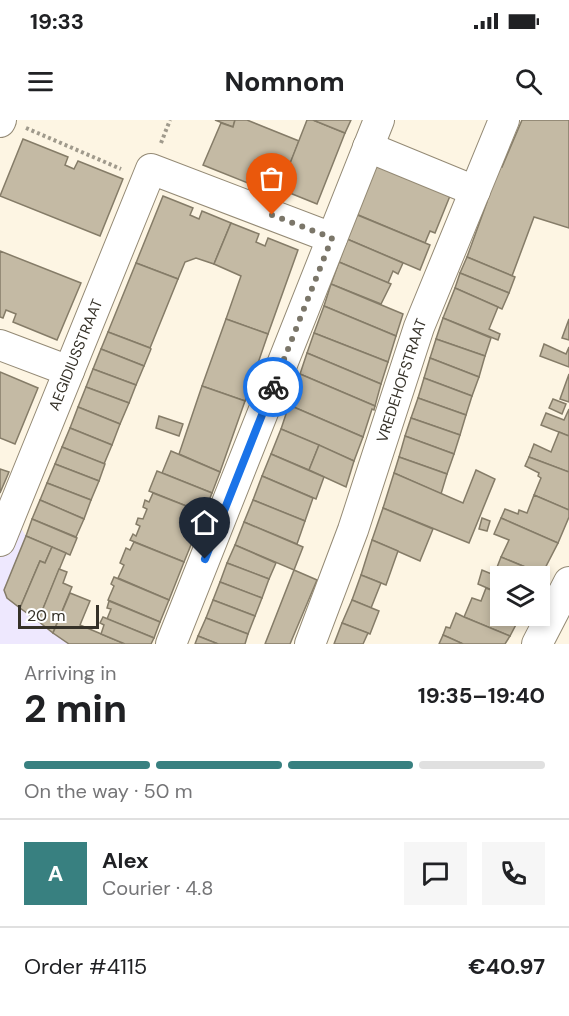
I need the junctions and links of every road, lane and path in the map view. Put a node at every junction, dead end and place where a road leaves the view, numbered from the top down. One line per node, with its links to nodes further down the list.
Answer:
1 (504, 120): 5 (street, VREDEHOFSTRAAT)
2 (6, 122): 4 (path)
3 (373, 134): 5 (street); 6 (street)
4 (149, 174): 6 (street); 8 (street, AEGIDIUSSTRAAT)
5 (475, 191): 12 (street, VREDEHOFSTRAAT)
6 (332, 238): 11 (street)
7 (0, 345): 8 (street)
8 (69, 371): 9 (street, AEGIDIUSSTRAAT)
9 (0, 541)
10 (569, 582): 13 (street)
11 (171, 644)
12 (310, 644)
13 (537, 644)

